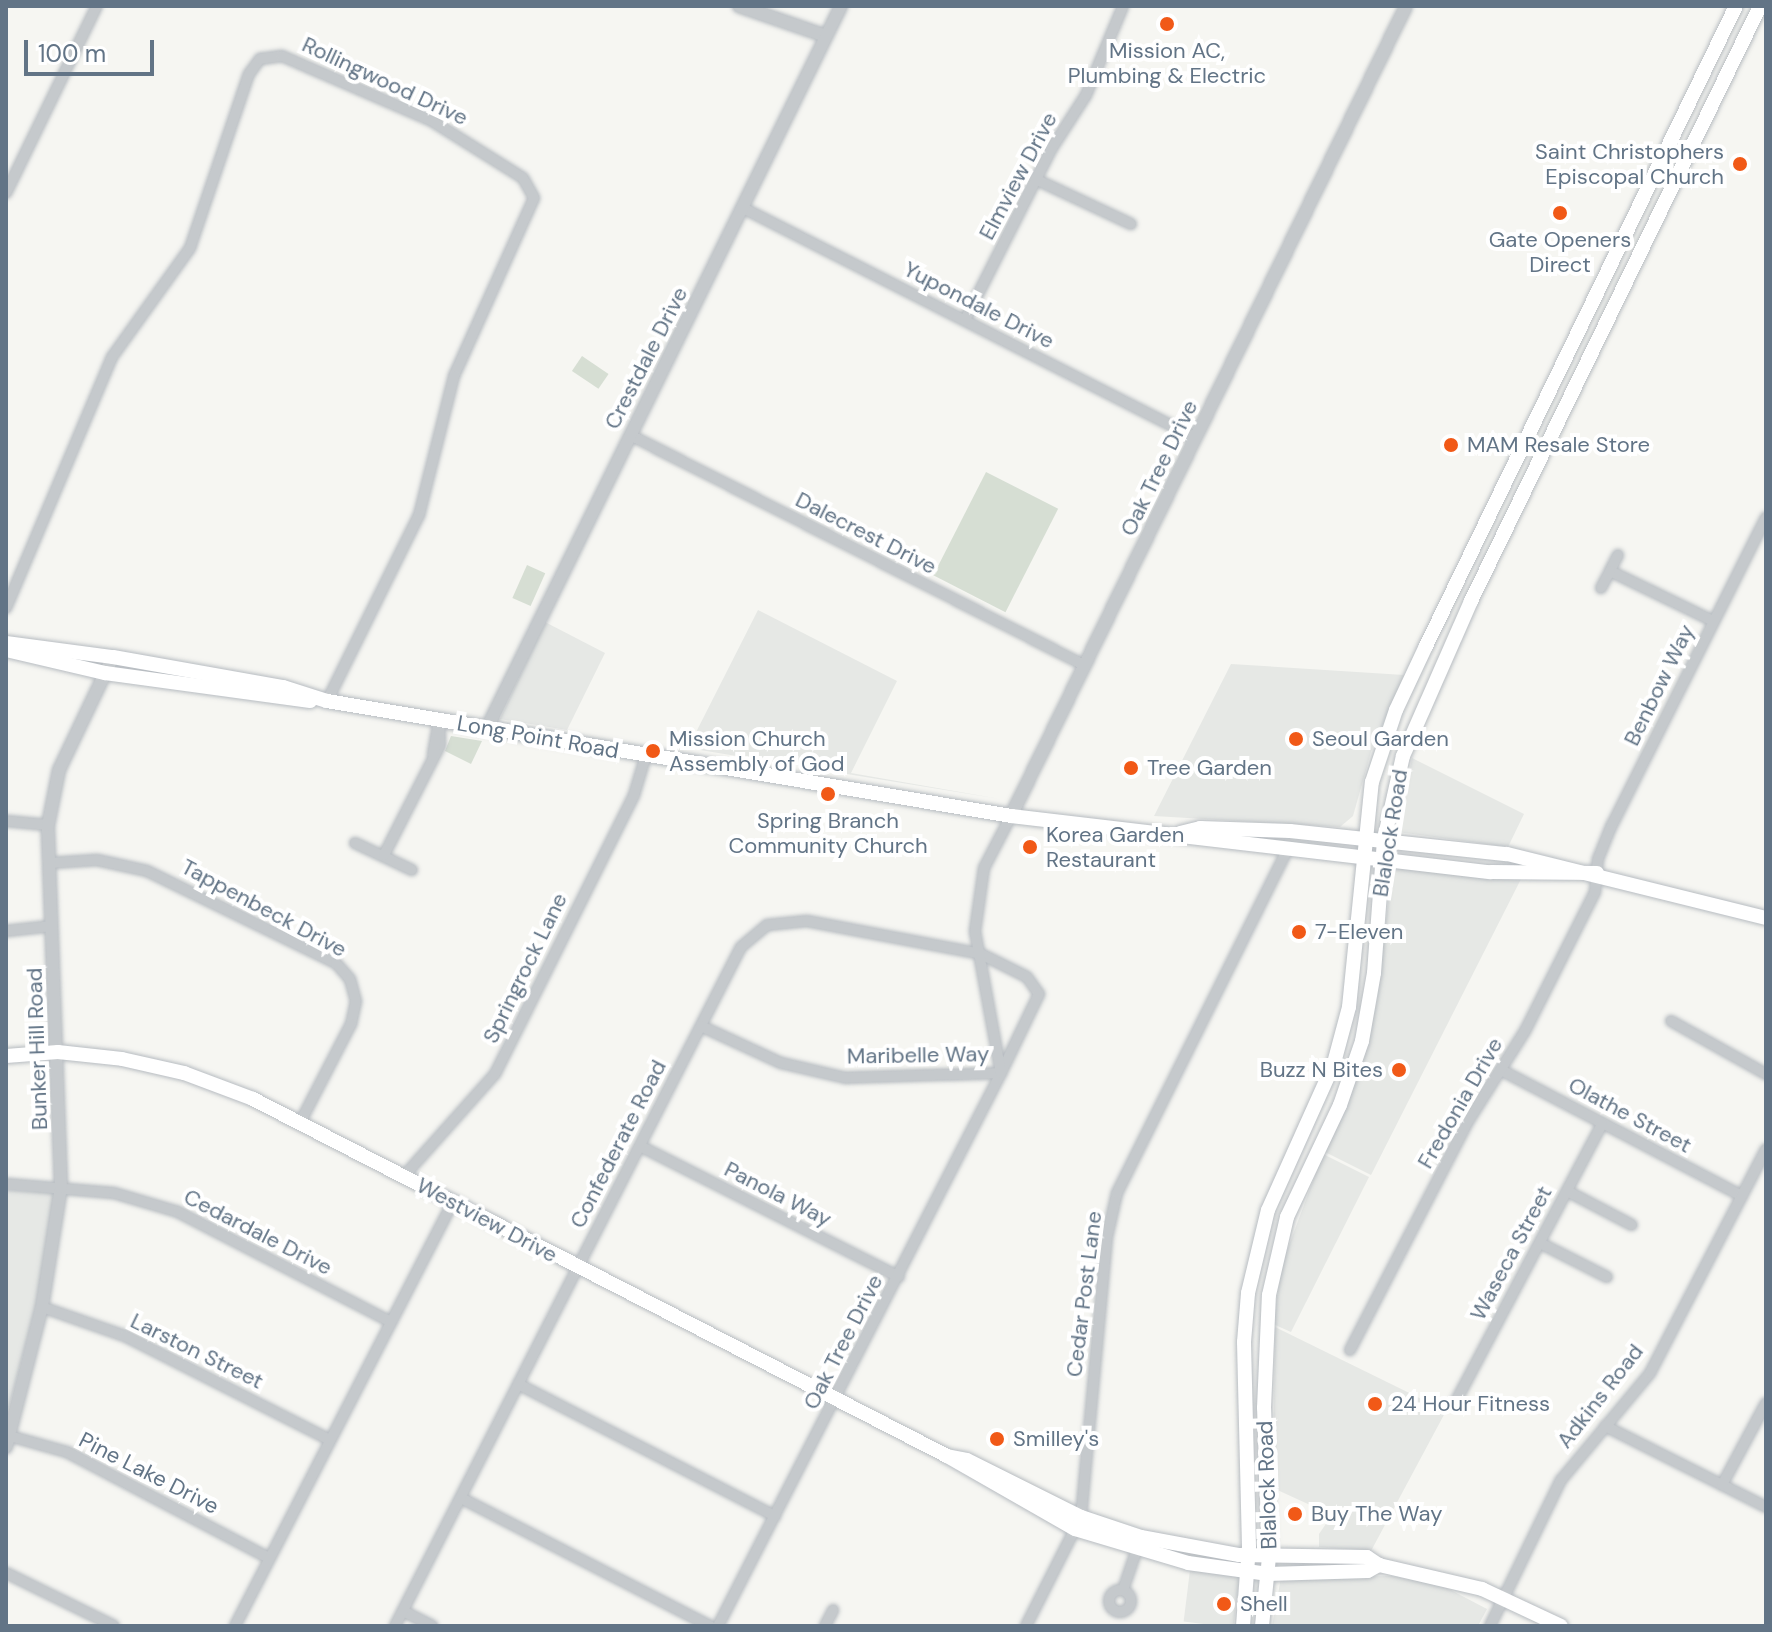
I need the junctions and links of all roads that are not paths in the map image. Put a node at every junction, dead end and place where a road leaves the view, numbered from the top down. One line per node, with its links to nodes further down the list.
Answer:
1 (97, 6): 12 (street)
2 (739, 6): 8 (street)
3 (841, 6): 8 (street, Crestdale Drive)
4 (1123, 6): 11 (street, Elmview Drive)
5 (1406, 6): 21 (street, Oak Tree Drive)
6 (1736, 6): 9 (main road, Blalock Road)
7 (1760, 6): 10 (main road, Blalock Road)
8 (826, 36): 13 (street, Crestdale Drive)
9 (1692, 95): 10 (main road); 15 (main road, Blalock Road)
10 (1712, 105): 16 (main road, Blalock Road)
11 (1035, 179): 14 (street); 17 (street, Elmview Drive)
12 (6, 193)
13 (743, 208): 17 (street, Yupondale Drive); 20 (street, Crestdale Drive)
14 (1131, 224)
15 (1630, 224): 16 (main road); 18 (main road, Blalock Road)
16 (1650, 234): 19 (main road, Blalock Road)
17 (965, 320): 21 (street, Yupondale Drive)
18 (1562, 364): 19 (main road); 22 (main road, Blalock Road)
19 (1583, 373): 23 (main road, Blalock Road)
20 (630, 435): 37 (street, Dalecrest Drive); 43 (street, Crestdale Drive)
21 (1196, 438): 37 (street, Oak Tree Drive)
22 (1502, 489): 23 (main road); 30 (main road, Blalock Road)
23 (1524, 494): 31 (main road, Blalock Road)
24 (1766, 517): 25 (street, Benbow Way)
25 (1753, 543): 26 (street); 33 (street, Benbow Way)
26 (1766, 550)
27 (1618, 555): 28 (street)
28 (1610, 571): 29 (street); 33 (street)
29 (1601, 588)
30 (1452, 591): 31 (main road); 39 (main road, Blalock Road)
31 (1471, 601): 41 (main road, Blalock Road)
32 (6, 608): 40 (street, Rollingwood Drive)
33 (1713, 621): 58 (street, Benbow Way)
34 (6, 643): 36 (main road, Long Point Road)
35 (6, 650): 38 (main road, Long Point Road)
36 (113, 657): 38 (street, Bunker Hill Road); 40 (main road, Long Point Road)
37 (1084, 665): 45 (street, Oak Tree Drive)
38 (105, 673): 40 (main road, Long Point Road); 47 (street, Bunker Hill Road)
39 (1405, 691): 41 (main road); 49 (main road, Blalock Road)
40 (327, 701): 42 (main road, Long Point Road)
41 (1425, 701): 50 (main road, Blalock Road)
42 (439, 720): 43 (main road, Long Point Road); 53 (street)
43 (487, 728): 44 (main road, Long Point Road)
44 (646, 755): 45 (main road, Long Point Road); 78 (street, Springrock Lane)
45 (1011, 816): 48 (main road, Long Point Road); 62 (street, Oak Tree Drive)
46 (6, 821): 47 (street)
47 (48, 825): 56 (street, Bunker Hill Road)
48 (1178, 833): 49 (main road, Long Point Road); 52 (main road, Long Point Road)
49 (1364, 837): 50 (main road, Long Point Road); 54 (main road, Blalock Road)
50 (1384, 840): 55 (main road, Blalock Road); 58 (main road, Long Point Road)
51 (355, 843): 53 (street)
52 (1287, 850): 54 (main road, Long Point Road); 107 (street, Cedar Post Lane)
53 (384, 855): 57 (street)
54 (1361, 858): 55 (main road, Long Point Road); 63 (main road, Blalock Road)
55 (1382, 860): 58 (main road, Long Point Road); 64 (main road, Blalock Road)
56 (50, 863): 60 (street, Bunker Hill Road); 72 (street, Tappenbeck Drive)
57 (412, 870)
58 (1597, 873): 59 (main road, Long Point Road); 69 (street, Fredonia Drive)
59 (1766, 918)
60 (52, 926): 61 (street); 67 (street, Bunker Hill Road)
61 (6, 931)
62 (981, 954): 66 (street, Confederate Road); 70 (street, Oak Tree Drive); 70 (street, Oak Tree Drive)
63 (1349, 1007): 64 (main road); 74 (main road, Blalock Road)
64 (1370, 1008): 75 (main road, Blalock Road)
65 (1671, 1021): 71 (street)
66 (701, 1026): 70 (street, Maribelle Way); 76 (street, Confederate Road)
67 (58, 1052): 68 (main road, Westview Drive); 72 (main road, Westview Drive); 80 (street, Bunker Hill Road)
68 (6, 1056)
69 (1501, 1070): 73 (street, Olathe Street); 93 (street, Fredonia Drive)
70 (1001, 1073): 87 (street, Oak Tree Drive)
71 (1766, 1074)
72 (300, 1123): 78 (main road, Westview Drive)
73 (1602, 1124): 81 (street, Waseca Street); 82 (street, Olathe Street)
74 (1302, 1132): 75 (main road); 89 (main road, Blalock Road)
75 (1320, 1142): 90 (main road, Blalock Road)
76 (640, 1146): 86 (street, Confederate Road); 87 (street, Panola Way)
77 (1766, 1149): 82 (street, Adkins Road)
78 (404, 1176): 83 (main road, Westview Drive)
79 (6, 1184): 80 (street, Cedardale Drive)
80 (61, 1187): 91 (street, Bunker Hill Road); 92 (street, Cedardale Drive)
81 (1567, 1191): 84 (street); 85 (street, Waseca Street)
82 (1742, 1196): 100 (street, Adkins Road)
83 (453, 1201): 86 (main road, Westview Drive); 92 (street)
84 (1632, 1225)
85 (1540, 1243): 88 (street); 96 (street, Waseca Street)
86 (577, 1267): 94 (street, Confederate Road); 95 (main road, Westview Drive)
87 (899, 1277): 95 (street, Oak Tree Drive)
88 (1607, 1277)
89 (1248, 1293): 90 (main road); 98 (main road, Blalock Road)
90 (1269, 1295): 99 (main road, Blalock Road)
91 (42, 1307): 101 (street, Bunker Hill Road); 102 (street, Larston Street)
92 (391, 1322): 102 (street)
93 (1350, 1350)
94 (518, 1384): 104 (street, Confederate Road); 106 (street)
95 (836, 1400): 106 (street, Oak Tree Drive); 107 (main road, Westview Drive)
96 (1456, 1401)
97 (1766, 1403): 103 (street)
98 (1245, 1404): 99 (main road); 111 (main road, Blalock Road)
99 (1264, 1408): 109 (main road, Blalock Road)
100 (1605, 1426): 103 (street); 116 (street, Adkins Road)
101 (7, 1439): 110 (street, Pine Lake Drive)
102 (330, 1440): 110 (street)
103 (1722, 1485): 105 (street)
104 (461, 1498): 118 (street, Confederate Road); 123 (street)
105 (1766, 1507)
106 (775, 1516): 124 (street, Oak Tree Drive)
107 (1078, 1523): 108 (main road, Westview Drive); 126 (street, Cedar Post Lane)
108 (1139, 1544): 111 (main road, Westview Drive); 115 (street)
109 (1269, 1557): 111 (main road, Westview Drive); 112 (main road, Westview Drive); 114 (main road, Blalock Road)
110 (269, 1558): 120 (street)
111 (1248, 1563): 114 (main road, Westview Drive); 127 (main road, Blalock Road)
112 (1379, 1565): 114 (main road, Westview Drive); 116 (main road, Westview Drive)
113 (6, 1573): 119 (street)
114 (1268, 1574): 128 (main road, Blalock Road)
115 (1123, 1590)
116 (1505, 1598): 129 (street, Adkins Road); 130 (main road, Westview Drive)
117 (833, 1610): 125 (street)
118 (403, 1611): 121 (street, Confederate Road); 122 (street)
119 (114, 1626)
120 (235, 1626)
121 (395, 1626)
122 (432, 1626)
123 (710, 1626)
124 (718, 1626)
125 (825, 1626)
126 (1026, 1626)
127 (1243, 1626)
128 (1262, 1626)
129 (1490, 1626)
130 (1561, 1626)

